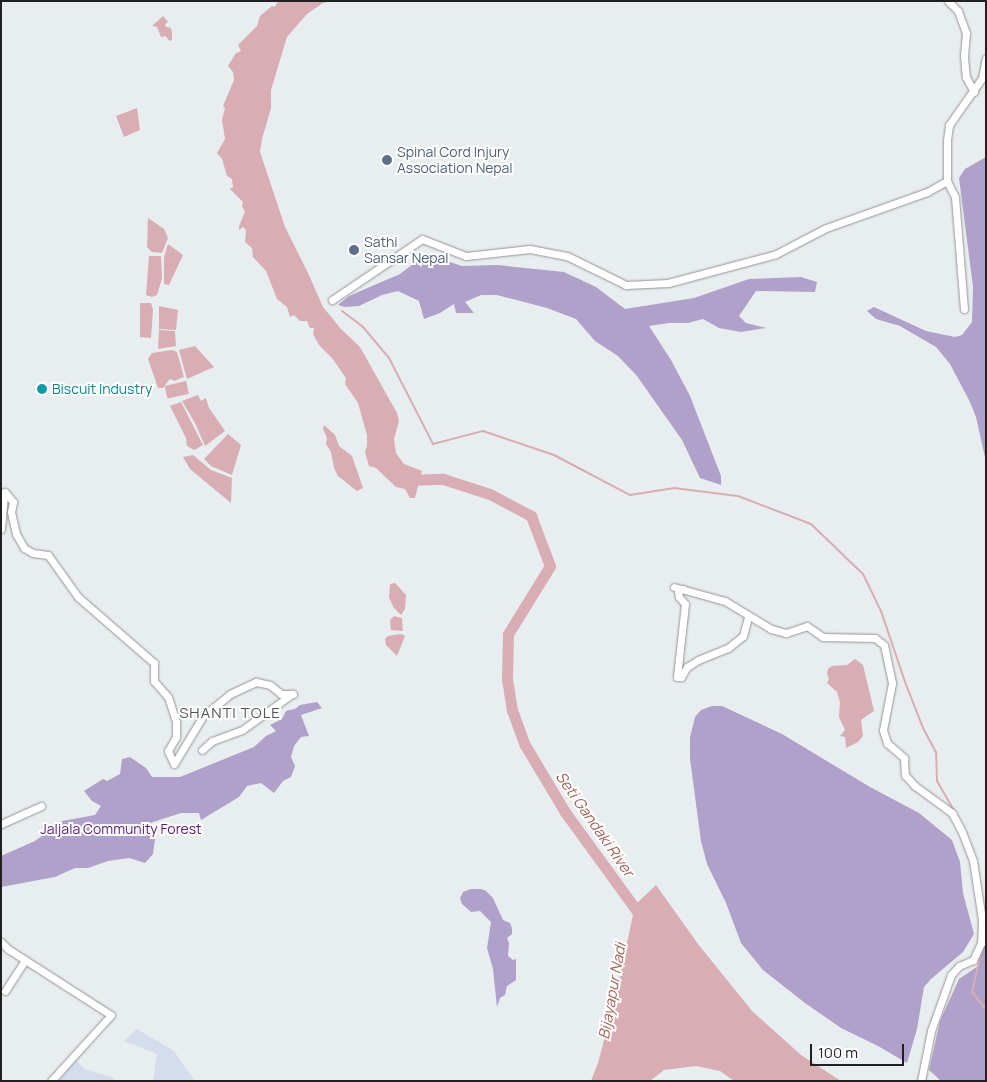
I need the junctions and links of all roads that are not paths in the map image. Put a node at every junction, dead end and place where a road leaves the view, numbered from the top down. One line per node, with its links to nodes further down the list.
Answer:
1 (948, 1): 3 (street)
2 (986, 58): 3 (street)
3 (974, 92): 4 (street)
4 (947, 181): 5 (street); 6 (street)
5 (332, 300)
6 (964, 310)
7 (3, 492): 8 (street); 12 (street)
8 (1, 529)
9 (674, 587): 10 (street)
10 (683, 589): 11 (street); 11 (street)
11 (748, 616): 19 (street)
12 (202, 750)
13 (41, 806): 14 (street)
14 (1, 824)
15 (1, 942): 16 (street)
16 (25, 960): 17 (street); 18 (street)
17 (5, 991)
18 (51, 1081)
19 (921, 1081)

